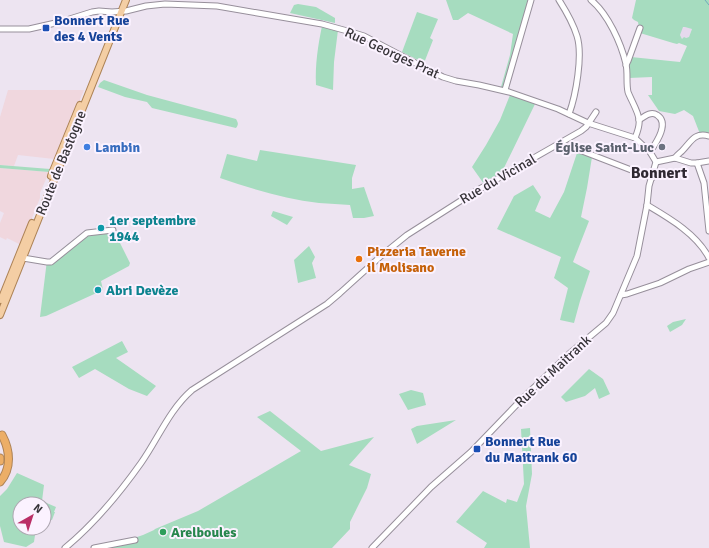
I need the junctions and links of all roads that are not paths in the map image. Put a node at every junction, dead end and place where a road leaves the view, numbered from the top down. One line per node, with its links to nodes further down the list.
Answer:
1 (122, 0): 6 (main road, Route de Bastogne)
2 (126, 0): 6 (main road, Route de Bastogne)
3 (530, 0): 10 (street)
4 (559, 0): 12 (street)
5 (591, 0): 9 (street)
6 (119, 12): 8 (street, Rue Georges Prat); 10 (street, Rue Georges Prat); 27 (main road, Route de Bastogne); 31 (main road, Route de Bastogne)
7 (640, 28): 9 (street)
8 (0, 29)
9 (626, 65): 13 (street)
10 (505, 90): 12 (street, Rue Georges Prat)
11 (596, 112): 14 (street, Rue du Vicinal)
12 (569, 114): 14 (street, Rue Georges Prat)
13 (640, 120): 16 (street); 18 (street)
14 (588, 123): 16 (street, Rue Georges Prat); 17 (street, Rue du Vicinal)
15 (709, 136): 19 (street)
16 (635, 138): 18 (street, Rue Georges Prat)
17 (561, 142): 23 (street); 38 (street, Rue du Vicinal)
18 (650, 152): 21 (street)
19 (675, 158): 21 (street); 22 (street)
20 (709, 161): 22 (street)
21 (656, 162): 23 (street, Rue du Maitrank)
22 (697, 164): 26 (street)
23 (652, 178): 24 (street, Rue du Maitrank)
24 (647, 205): 28 (street); 30 (street, Rue du Maitrank)
25 (113, 230): 27 (street)
26 (709, 232)
27 (23, 258): 32 (main road, Route de Bastogne)
28 (709, 258)
29 (709, 262): 30 (street)
30 (621, 294): 40 (street, Rue du Maitrank)
31 (0, 304)
32 (0, 315)
33 (1, 433): 36 (highway)
34 (0, 458): 35 (highway)
35 (0, 461)
36 (0, 482)
37 (135, 540): 39 (street)
38 (65, 548)
39 (94, 548)
40 (372, 548)

